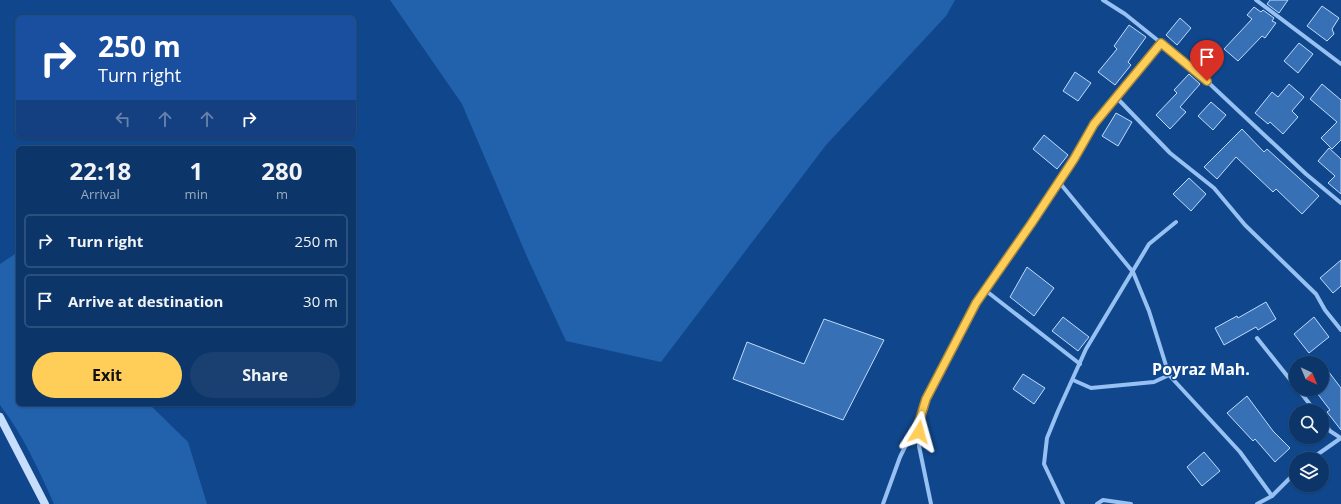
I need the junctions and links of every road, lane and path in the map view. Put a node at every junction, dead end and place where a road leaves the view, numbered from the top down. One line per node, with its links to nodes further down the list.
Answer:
1 (1103, 0): 3 (street)
2 (1256, 0): 4 (street)
3 (1161, 43): 5 (street); 7 (street)
4 (1341, 64)
5 (1116, 97): 6 (street); 11 (street)
6 (1059, 182): 9 (street); 10 (street)
7 (1341, 203)
8 (1176, 222): 9 (street)
9 (1133, 272): 13 (street); 14 (street)
10 (985, 290): 13 (street); 21 (street)
11 (1341, 330)
12 (1257, 338): 15 (street)
13 (1080, 364): 16 (street)
14 (1169, 375): 16 (street); 25 (street)
15 (1289, 378)
16 (1073, 380): 29 (street)
17 (1303, 396): 18 (street)
18 (1310, 404)
19 (0, 417): 26 (street)
20 (1329, 430): 22 (street)
21 (919, 432): 27 (street); 28 (street)
22 (1341, 438): 23 (street)
23 (1321, 452)
24 (1289, 479): 25 (street)
25 (1272, 496): 32 (street)
26 (45, 504)
27 (883, 504)
28 (932, 504)
29 (1063, 504)
30 (1098, 504): 31 (street)
31 (1131, 504)
32 (1257, 504)

